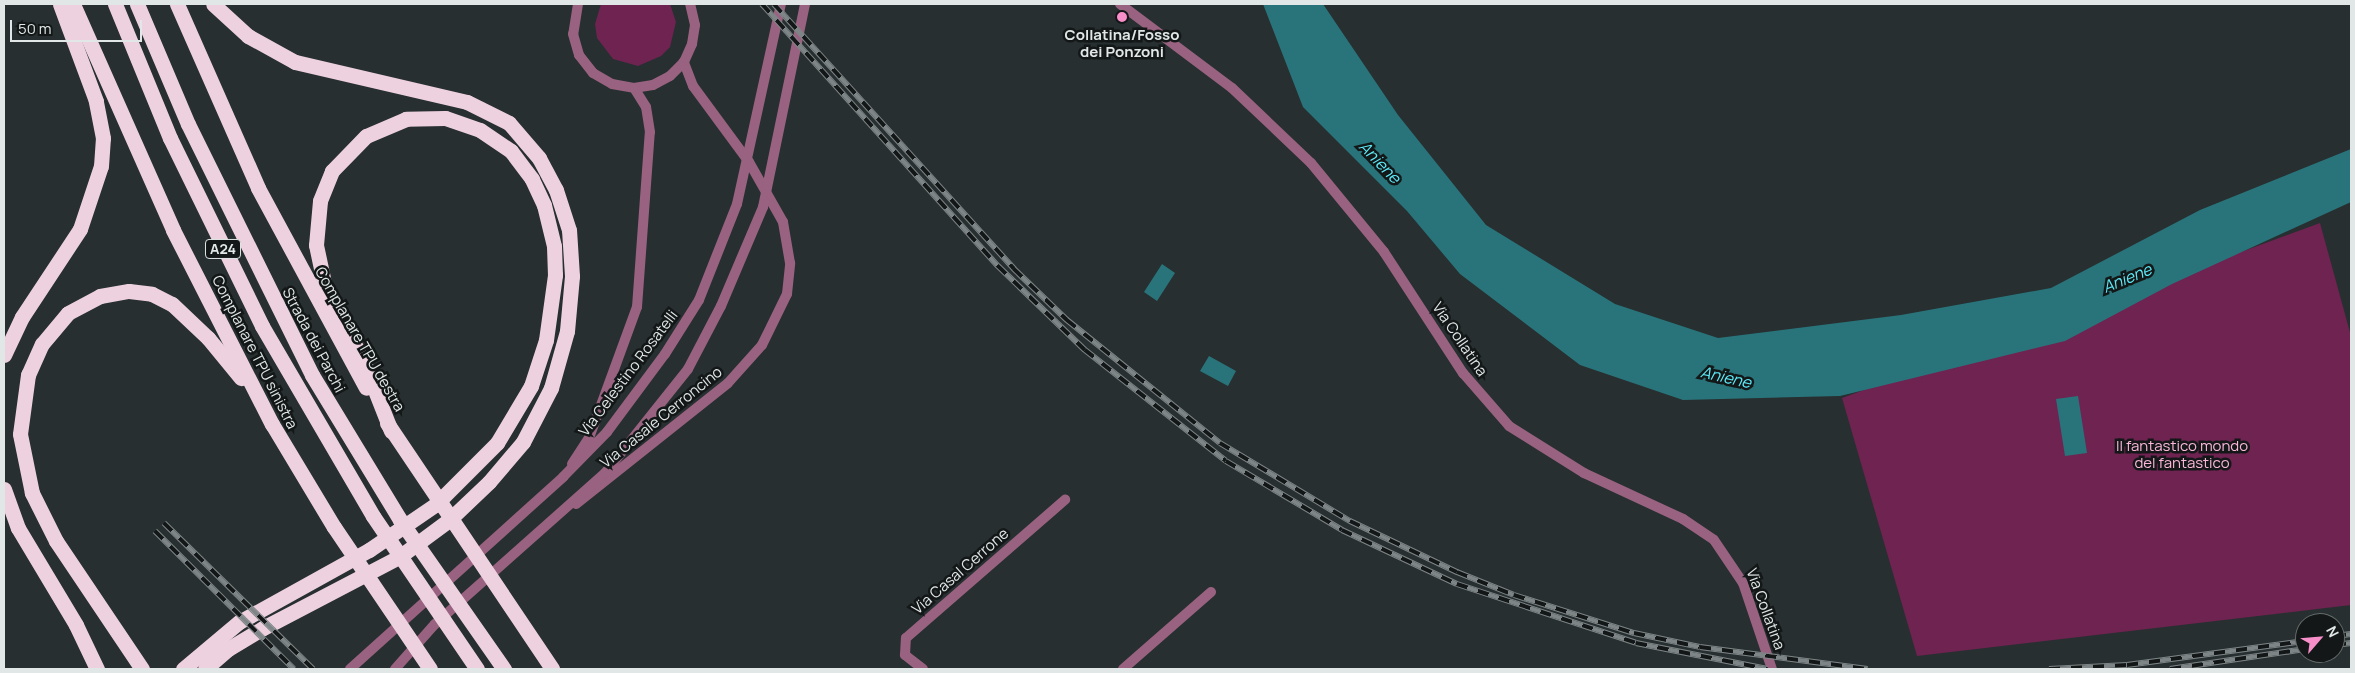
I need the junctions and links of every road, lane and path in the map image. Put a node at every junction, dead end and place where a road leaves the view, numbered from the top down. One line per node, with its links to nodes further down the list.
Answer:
1 (60, 4): 14 (highway)
2 (73, 4): 15 (highway, Complanare TPU sinistra)
3 (115, 4): 29 (highway, A24)
4 (138, 4): 30 (highway, Strada dei Parchi / A24)
5 (177, 4): 16 (highway, Complanare TPU destra)
6 (214, 4): 25 (highway)
7 (578, 4): 13 (street)
8 (690, 4): 12 (street)
9 (781, 4): 17 (street, Via Celestino Rosatelli)
10 (805, 4): 20 (street)
11 (1120, 4): 34 (street, Via Collatina)
12 (684, 62): 13 (street); 20 (street, Via Casale Cerroncino)
13 (634, 88): 17 (street, Via Casale Cerroncino)
14 (4, 355)
15 (272, 424): 23 (highway); 28 (highway, Complanare TPU sinistra)
16 (391, 431): 24 (highway); 31 (highway, Complanare TPU destra)
17 (563, 477): 26 (street, Via Celestino Rosatelli)
18 (4, 490): 22 (highway)
19 (1065, 500): 32 (street, Via Casal Cerrone)
20 (534, 537): 27 (street)
21 (1211, 592): 33 (street)
22 (97, 669)
23 (142, 669)
24 (183, 669)
25 (205, 669)
26 (350, 669)
27 (395, 669)
28 (430, 669)
29 (477, 669)
30 (504, 669)
31 (552, 669)
32 (922, 669)
33 (1124, 669)
34 (1772, 669)

